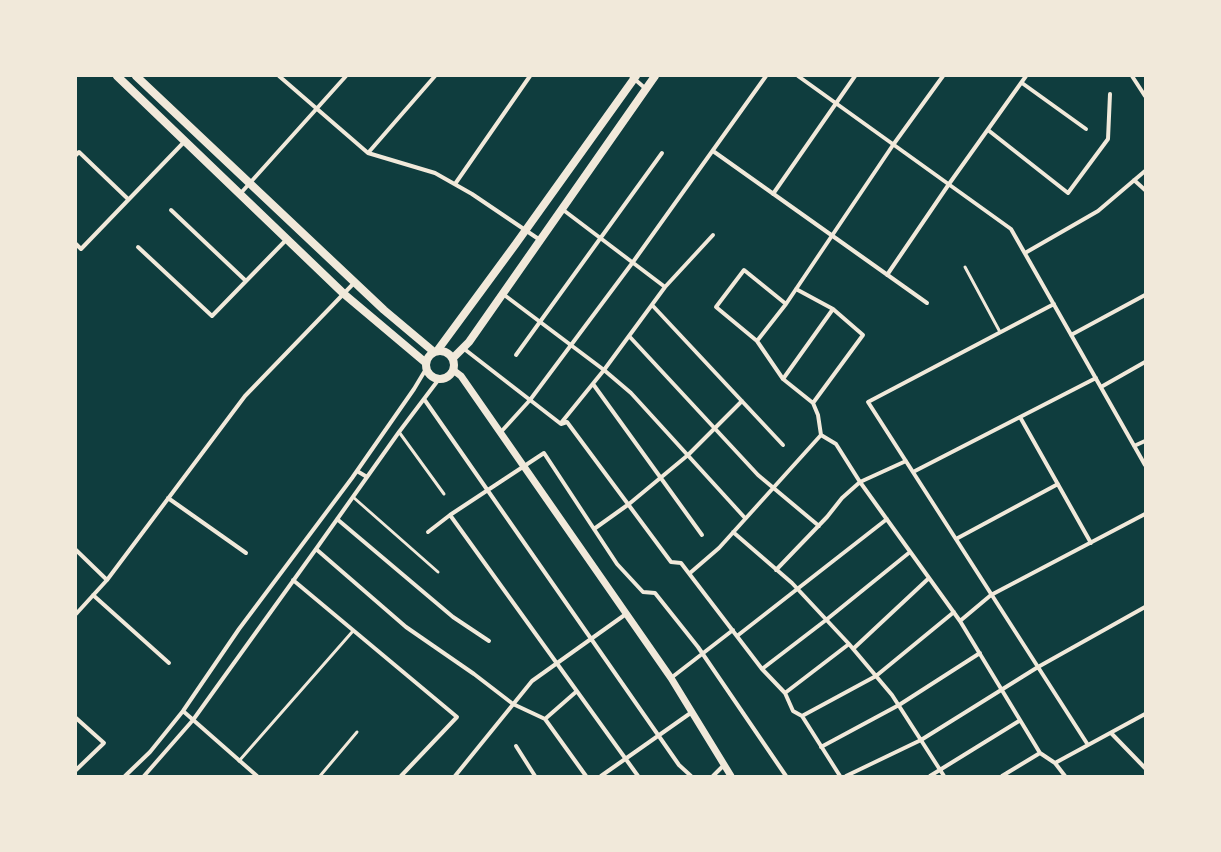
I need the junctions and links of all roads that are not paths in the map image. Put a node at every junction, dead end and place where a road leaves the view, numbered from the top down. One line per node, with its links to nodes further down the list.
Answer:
1 (117, 76): 23 (main road)
2 (136, 76): 31 (main road)
3 (279, 76): 20 (street)
4 (346, 76): 20 (street)
5 (435, 76): 26 (street)
6 (530, 76): 32 (street)
7 (655, 76): 16 (main road)
8 (766, 76): 25 (street)
9 (798, 76): 19 (street)
10 (855, 76): 19 (street)
11 (943, 76): 24 (street)
12 (1026, 76): 15 (street)
13 (1132, 76): 18 (street)
14 (634, 77): 16 (street); 40 (main road)
15 (1022, 83): 21 (street); 22 (street)
16 (646, 89): 38 (main road)
17 (1110, 94): 22 (street)
18 (1145, 96)
19 (836, 103): 24 (street); 36 (street)
20 (317, 109): 26 (street); 31 (street)
21 (1086, 129)
22 (988, 130): 33 (street)
23 (185, 141): 35 (main road); 37 (street)
24 (894, 145): 33 (street); 42 (street)
25 (713, 151): 36 (street); 49 (street)
26 (368, 153): 32 (street)
27 (662, 153): 43 (street)
28 (76, 155): 37 (street)
29 (1145, 171): 30 (street)
30 (1134, 180): 34 (street); 48 (street)
31 (249, 183): 35 (street); 53 (main road)
32 (455, 184): 40 (street)
33 (949, 184): 48 (street); 51 (street)
34 (1145, 190)
35 (240, 194): 44 (main road)
36 (773, 194): 42 (street)
37 (128, 199): 46 (street)
38 (562, 209): 43 (street); 45 (main road)
39 (171, 210): 52 (street)
40 (526, 230): 45 (street); 71 (main road)
41 (713, 235): 54 (street)
42 (832, 236): 51 (street); 55 (street)
43 (601, 238): 49 (street); 64 (street)
44 (287, 239): 52 (street); 56 (main road)
45 (540, 240): 57 (main road)
46 (76, 244)
47 (138, 247): 52 (street)
48 (1025, 253): 61 (street)
49 (633, 262): 54 (street); 69 (street)
50 (965, 267): 65 (lane)
51 (887, 275): 59 (street)
52 (246, 282)
53 (355, 282): 56 (street); 71 (main road)
54 (665, 287): 62 (street)
55 (796, 289): 60 (street); 63 (street)
56 (344, 294): 75 (main road); 110 (street)
57 (502, 294): 64 (street); 70 (main road)
58 (1145, 295): 66 (street)
59 (927, 302)
60 (786, 304): 68 (street); 68 (street)
61 (1054, 304): 65 (street); 66 (street)
62 (652, 305): 67 (street); 85 (street)
63 (833, 309): 80 (street); 86 (street)
64 (540, 322): 69 (street); 72 (street)
65 (1000, 332): 97 (street)
66 (1071, 335): 78 (street)
67 (630, 336): 77 (street); 89 (street)
68 (757, 341): 80 (street)
69 (571, 345): 77 (street); 84 (street)
70 (463, 348): 73 (main road); 84 (street)
71 (435, 351): 73 (main road); 75 (main road)
72 (516, 355)
73 (453, 358): 76 (main road)
74 (1145, 362): 82 (street)
75 (426, 366): 79 (main road); 100 (street)
76 (453, 370): 79 (main road); 91 (street)
77 (604, 370): 81 (street); 96 (street)
78 (1096, 378): 82 (street); 87 (street)
79 (438, 379): 83 (street)
80 (783, 379): 86 (street)
81 (592, 384): 88 (street); 103 (street)
82 (1101, 387): 95 (street)
83 (424, 399): 90 (street); 107 (street)
84 (530, 400): 88 (street); 91 (street)
85 (742, 402): 89 (street); 94 (street)
86 (813, 403): 92 (street)
87 (1020, 417): 101 (street); 105 (street)
88 (561, 424): 111 (street)
89 (715, 428): 96 (street); 106 (street)
90 (399, 432): 102 (street); 108 (lane)
91 (500, 433): 99 (street)
92 (821, 435): 104 (street); 106 (street)
93 (1145, 441): 95 (street)
94 (783, 445)
95 (1134, 446): 98 (street)
96 (688, 455): 103 (street); 114 (street)
97 (906, 461): 101 (street); 104 (street)
98 (1145, 465)
99 (523, 467): 107 (street); 118 (street); 140 (street)
100 (357, 470): 102 (street); 163 (street)
101 (913, 472): 122 (street)
102 (367, 477): 109 (street)
103 (660, 478): 111 (street); 121 (street)
104 (860, 482): 116 (street); 117 (street)
105 (1058, 484): 122 (street); 123 (street)
106 (773, 488): 114 (street); 117 (street)
107 (487, 491): 113 (street); 146 (street)
108 (444, 494)
109 (353, 497): 115 (street); 129 (lane)
110 (168, 498): 127 (street); 132 (street)
111 (629, 504): 118 (street); 130 (street)
112 (1145, 514): 123 (street)
113 (450, 516): 119 (street); 153 (street)
114 (745, 518): 120 (street)
115 (337, 519): 124 (street); 147 (street)
116 (887, 519): 126 (street); 134 (street)
117 (819, 526): 128 (street)
118 (594, 529): 150 (street)
119 (428, 532)
120 (733, 532): 128 (street); 130 (street)
121 (702, 535)
122 (956, 539): 136 (street)
123 (1091, 543): 136 (street)
124 (316, 549): 133 (street); 161 (street)
125 (76, 550): 132 (street)
126 (910, 552): 131 (street); 141 (street)
127 (246, 553)
128 (776, 570): 134 (street)
129 (438, 572)
130 (690, 574): 143 (street)
131 (929, 578): 138 (street); 149 (street)
132 (107, 580): 135 (street)
133 (293, 580): 144 (street); 169 (street)
134 (797, 589): 141 (street); 145 (street)
135 (93, 595): 139 (street); 152 (street)
136 (991, 595): 142 (street); 154 (street)
137 (1145, 607): 154 (street)
138 (954, 612): 142 (street); 156 (street)
139 (76, 614)
140 (626, 614): 146 (street); 157 (street)
141 (826, 620): 148 (street); 155 (street)
142 (960, 621): 151 (street)
143 (733, 630): 145 (street); 150 (street)
144 (353, 631): 180 (lane); 190 (street)
145 (737, 636): 155 (street)
146 (591, 639): 153 (street); 173 (street)
147 (488, 641)
148 (849, 644): 149 (street); 160 (street)
149 (853, 649): 156 (street)
150 (702, 653): 157 (street); 199 (street)
151 (980, 653): 158 (street); 162 (street)
152 (169, 663)
153 (557, 663): 159 (street); 161 (street)
154 (1038, 667): 158 (street); 175 (street)
155 (762, 669): 160 (street)
156 (876, 676): 162 (street); 166 (street)
157 (670, 678): 164 (street)
158 (1000, 690): 170 (street); 174 (street)
159 (577, 691): 168 (street); 179 (street)
160 (785, 693): 166 (street)
161 (513, 704): 168 (street); 191 (street)
162 (899, 705): 174 (street); 177 (street)
163 (183, 711): 169 (street); 186 (street)
164 (692, 712): 173 (street); 182 (street)
165 (1145, 714): 172 (street)
166 (802, 716): 177 (street)
167 (76, 718): 184 (street)
168 (545, 719): 193 (street)
169 (193, 720): 180 (street); 187 (street)
170 (1019, 721): 178 (street); 185 (street)
171 (357, 732): 189 (lane)
172 (1111, 733): 175 (street); 183 (street)
173 (659, 737): 179 (street); 196 (street)
174 (921, 740): 185 (street); 201 (street)
175 (1088, 745): 181 (street)
176 (516, 746): 192 (street)
177 (821, 747): 200 (street)
178 (1040, 753): 181 (street); 204 (street)
179 (625, 759): 194 (street); 195 (street)
180 (239, 761): 188 (street)
181 (1054, 763): 205 (street)
182 (724, 765): 197 (street); 198 (street)
183 (1145, 768)
184 (76, 770)
185 (940, 770): 202 (street); 203 (street)
186 (126, 776)
187 (144, 776)
188 (256, 776)
189 (320, 776)
190 (401, 776)
191 (455, 776)
192 (535, 776)
193 (586, 776)
194 (601, 776)
195 (638, 776)
196 (691, 776)
197 (712, 776)
198 (731, 776)
199 (786, 776)
200 (840, 776)
201 (846, 776)
202 (930, 776)
203 (944, 776)
204 (1002, 776)
205 (1065, 776)

